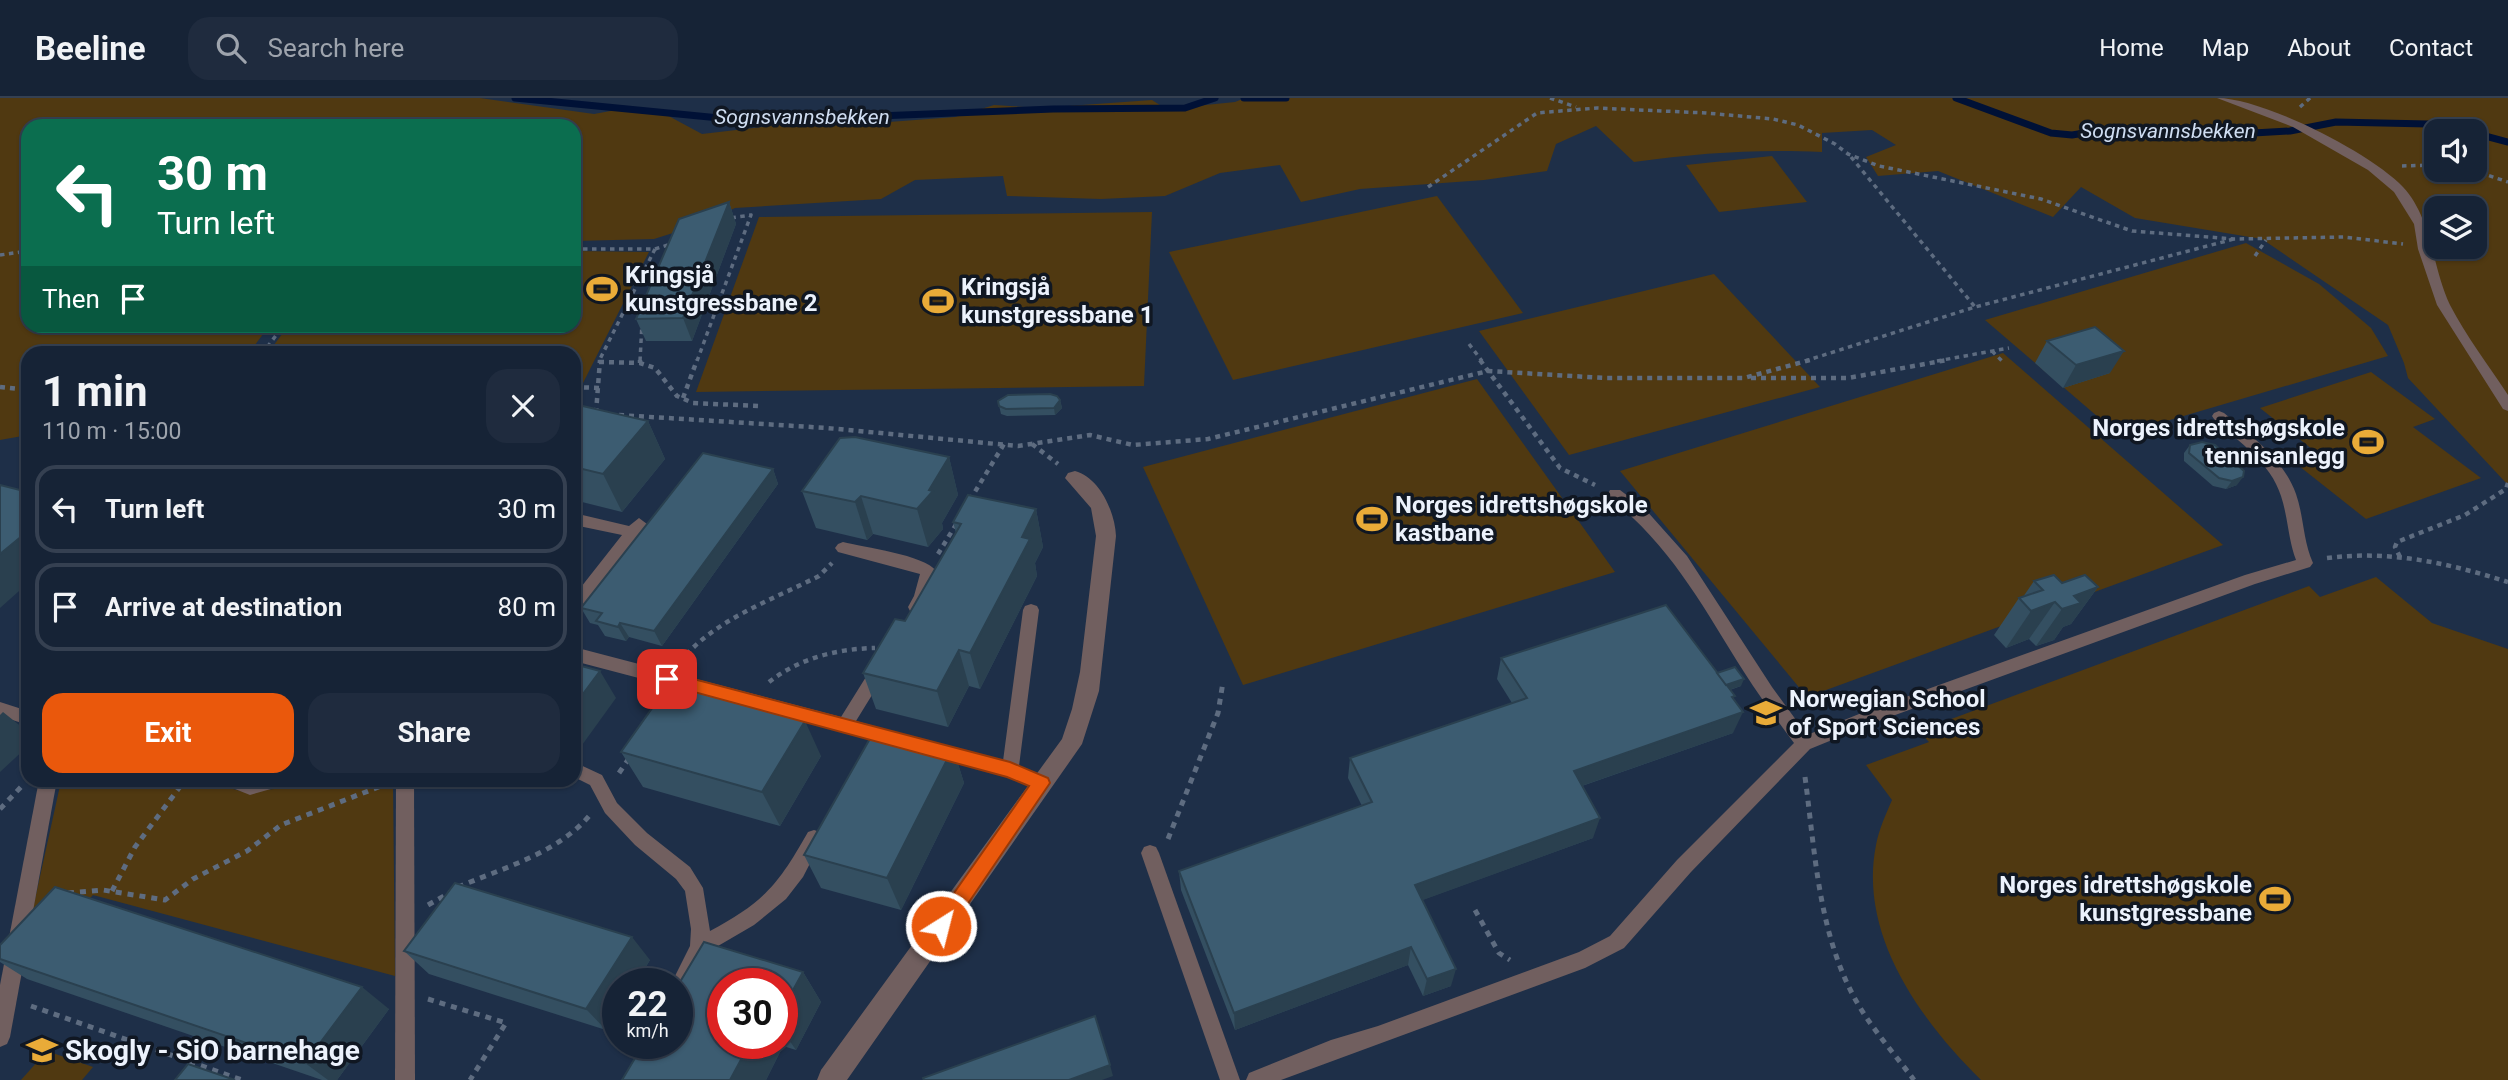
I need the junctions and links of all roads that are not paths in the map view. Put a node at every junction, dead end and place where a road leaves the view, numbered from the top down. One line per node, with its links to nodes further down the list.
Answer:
1 (2223, 98): 2 (lane)
2 (2508, 407)
3 (2219, 416): 16 (lane)
4 (1075, 478): 19 (street)
5 (1615, 494): 16 (lane)
6 (581, 520): 8 (lane)
7 (842, 548): 10 (lane)
8 (581, 599)
9 (1031, 610): 17 (lane)
10 (911, 616)
11 (893, 648): 15 (lane)
12 (581, 656): 15 (lane)
13 (0, 709): 14 (lane)
14 (21, 716)
15 (845, 725): 17 (lane)
16 (1801, 746): 30 (lane)
17 (1010, 770): 19 (lane)
18 (581, 772): 24 (lane)
19 (1041, 783): 28 (street)
20 (47, 787): 26 (lane)
21 (396, 787): 27 (lane)
22 (822, 824): 24 (lane)
23 (1153, 861): 29 (lane)
24 (699, 947): 25 (lane)
25 (688, 968)
26 (0, 1037)
27 (405, 1080)
28 (831, 1080)
29 (1230, 1080)
30 (1256, 1080)

